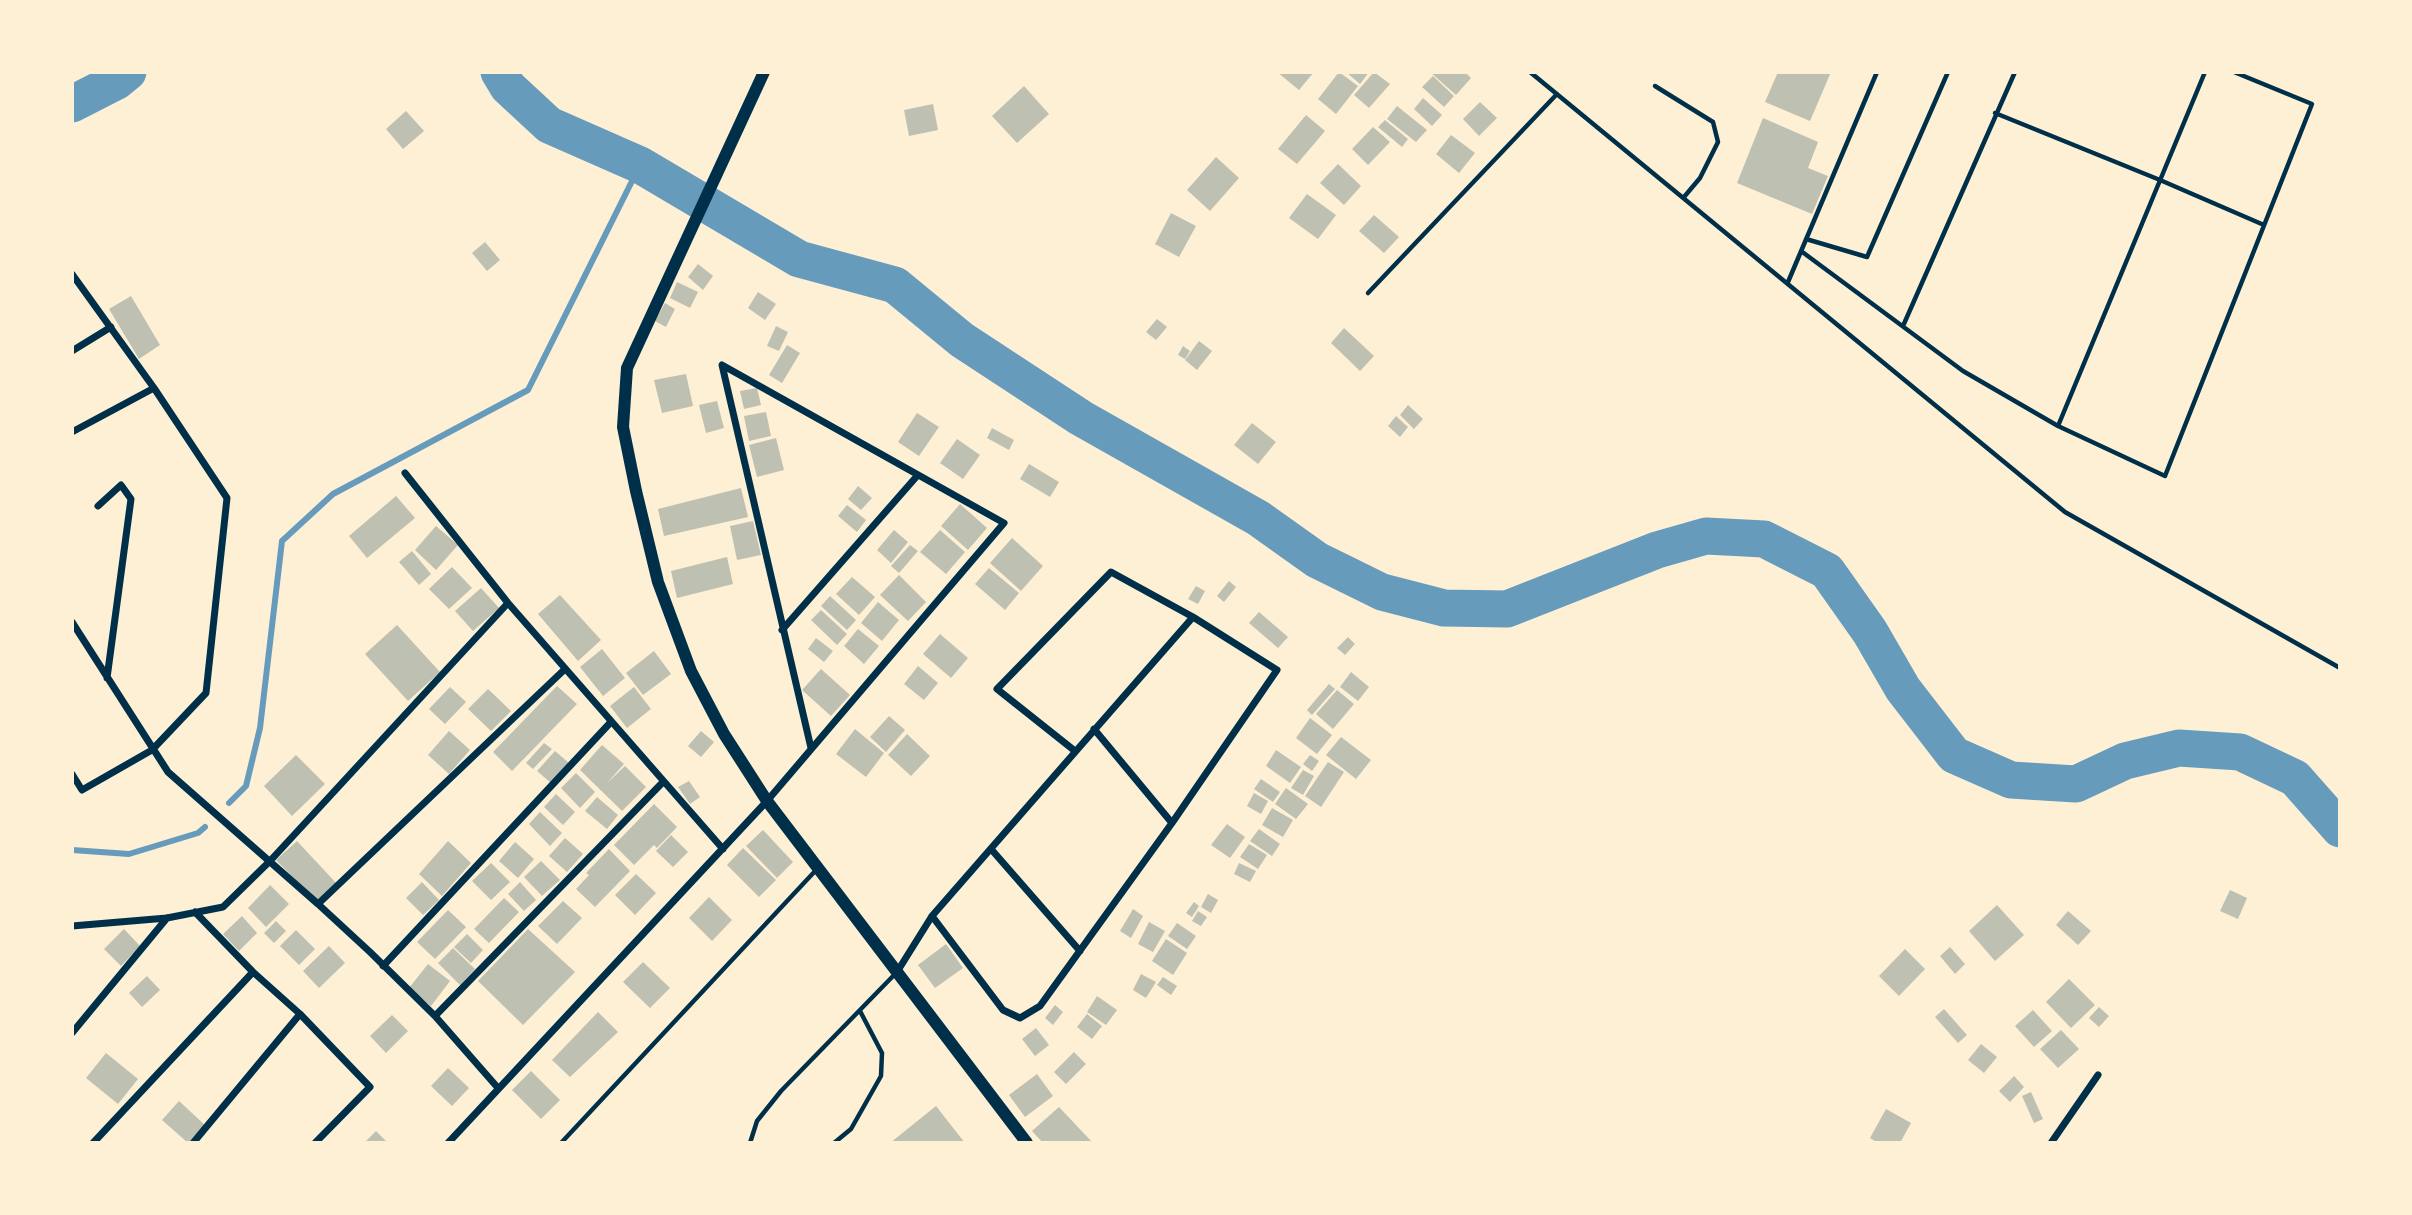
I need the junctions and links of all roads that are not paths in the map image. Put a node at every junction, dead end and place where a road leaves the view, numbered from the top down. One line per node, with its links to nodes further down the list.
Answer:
1 (764, 72): 42 (main road)
2 (1530, 72): 9 (lane)
3 (1877, 72): 14 (lane)
4 (1948, 72): 14 (lane)
5 (2015, 72): 10 (lane)
6 (2205, 72): 11 (lane)
7 (2234, 72): 13 (lane)
8 (1655, 86): 12 (lane)
9 (1557, 94): 12 (lane); 18 (lane)
10 (1995, 113): 11 (lane); 19 (lane)
11 (2160, 180): 13 (lane); 23 (lane)
12 (1684, 197): 17 (lane)
13 (2264, 225): 23 (lane)
14 (1806, 239): 15 (lane)
15 (1801, 251): 17 (lane); 19 (lane)
16 (72, 274): 20 (street)
17 (1788, 282): 32 (lane)
18 (1368, 293)
19 (1903, 326): 23 (lane)
20 (111, 327): 21 (street); 22 (street)
21 (72, 351)
22 (154, 388): 24 (street); 38 (street)
23 (2058, 426)
24 (72, 432)
25 (405, 473): 28 (street)
26 (917, 476): 31 (street); 31 (street); 37 (street)
27 (98, 506): 34 (street)
28 (508, 603): 33 (street); 46 (street)
29 (1193, 617): 36 (street); 39 (street); 43 (street)
30 (72, 622): 34 (street)
31 (782, 630): 37 (street)
32 (2340, 668)
33 (565, 669): 35 (street); 48 (street)
34 (107, 678): 38 (street)
35 (610, 723): 41 (street); 54 (street)
36 (1094, 729): 39 (street); 43 (street)
37 (811, 748): 42 (street)
38 (152, 750): 40 (street); 46 (street)
39 (1075, 751): 45 (street)
40 (72, 774)
41 (663, 782): 44 (street); 59 (street)
42 (766, 801): 44 (street); 47 (main road)
43 (1172, 823): 53 (street)
44 (723, 849): 62 (street)
45 (991, 849): 50 (street); 53 (street)
46 (270, 861): 48 (street); 49 (street)
47 (818, 869): 56 (main road); 67 (lane)
48 (318, 904): 54 (street)
49 (195, 912): 51 (street); 55 (street)
50 (932, 916): 53 (street); 56 (street)
51 (167, 918): 52 (street); 60 (street)
52 (72, 926)
53 (1080, 951)
54 (383, 965): 59 (street)
55 (253, 972): 58 (street); 63 (street)
56 (897, 972): 57 (lane); 70 (main road)
57 (860, 1011): 68 (lane); 69 (lane)
58 (300, 1014): 64 (street); 65 (street)
59 (435, 1017): 62 (street)
60 (72, 1033)
61 (2098, 1075): 71 (street)
62 (498, 1088): 66 (street)
63 (93, 1143)
64 (193, 1143)
65 (315, 1143)
66 (448, 1143)
67 (561, 1143)
68 (750, 1143)
69 (834, 1143)
70 (1027, 1143)
71 (2051, 1143)

